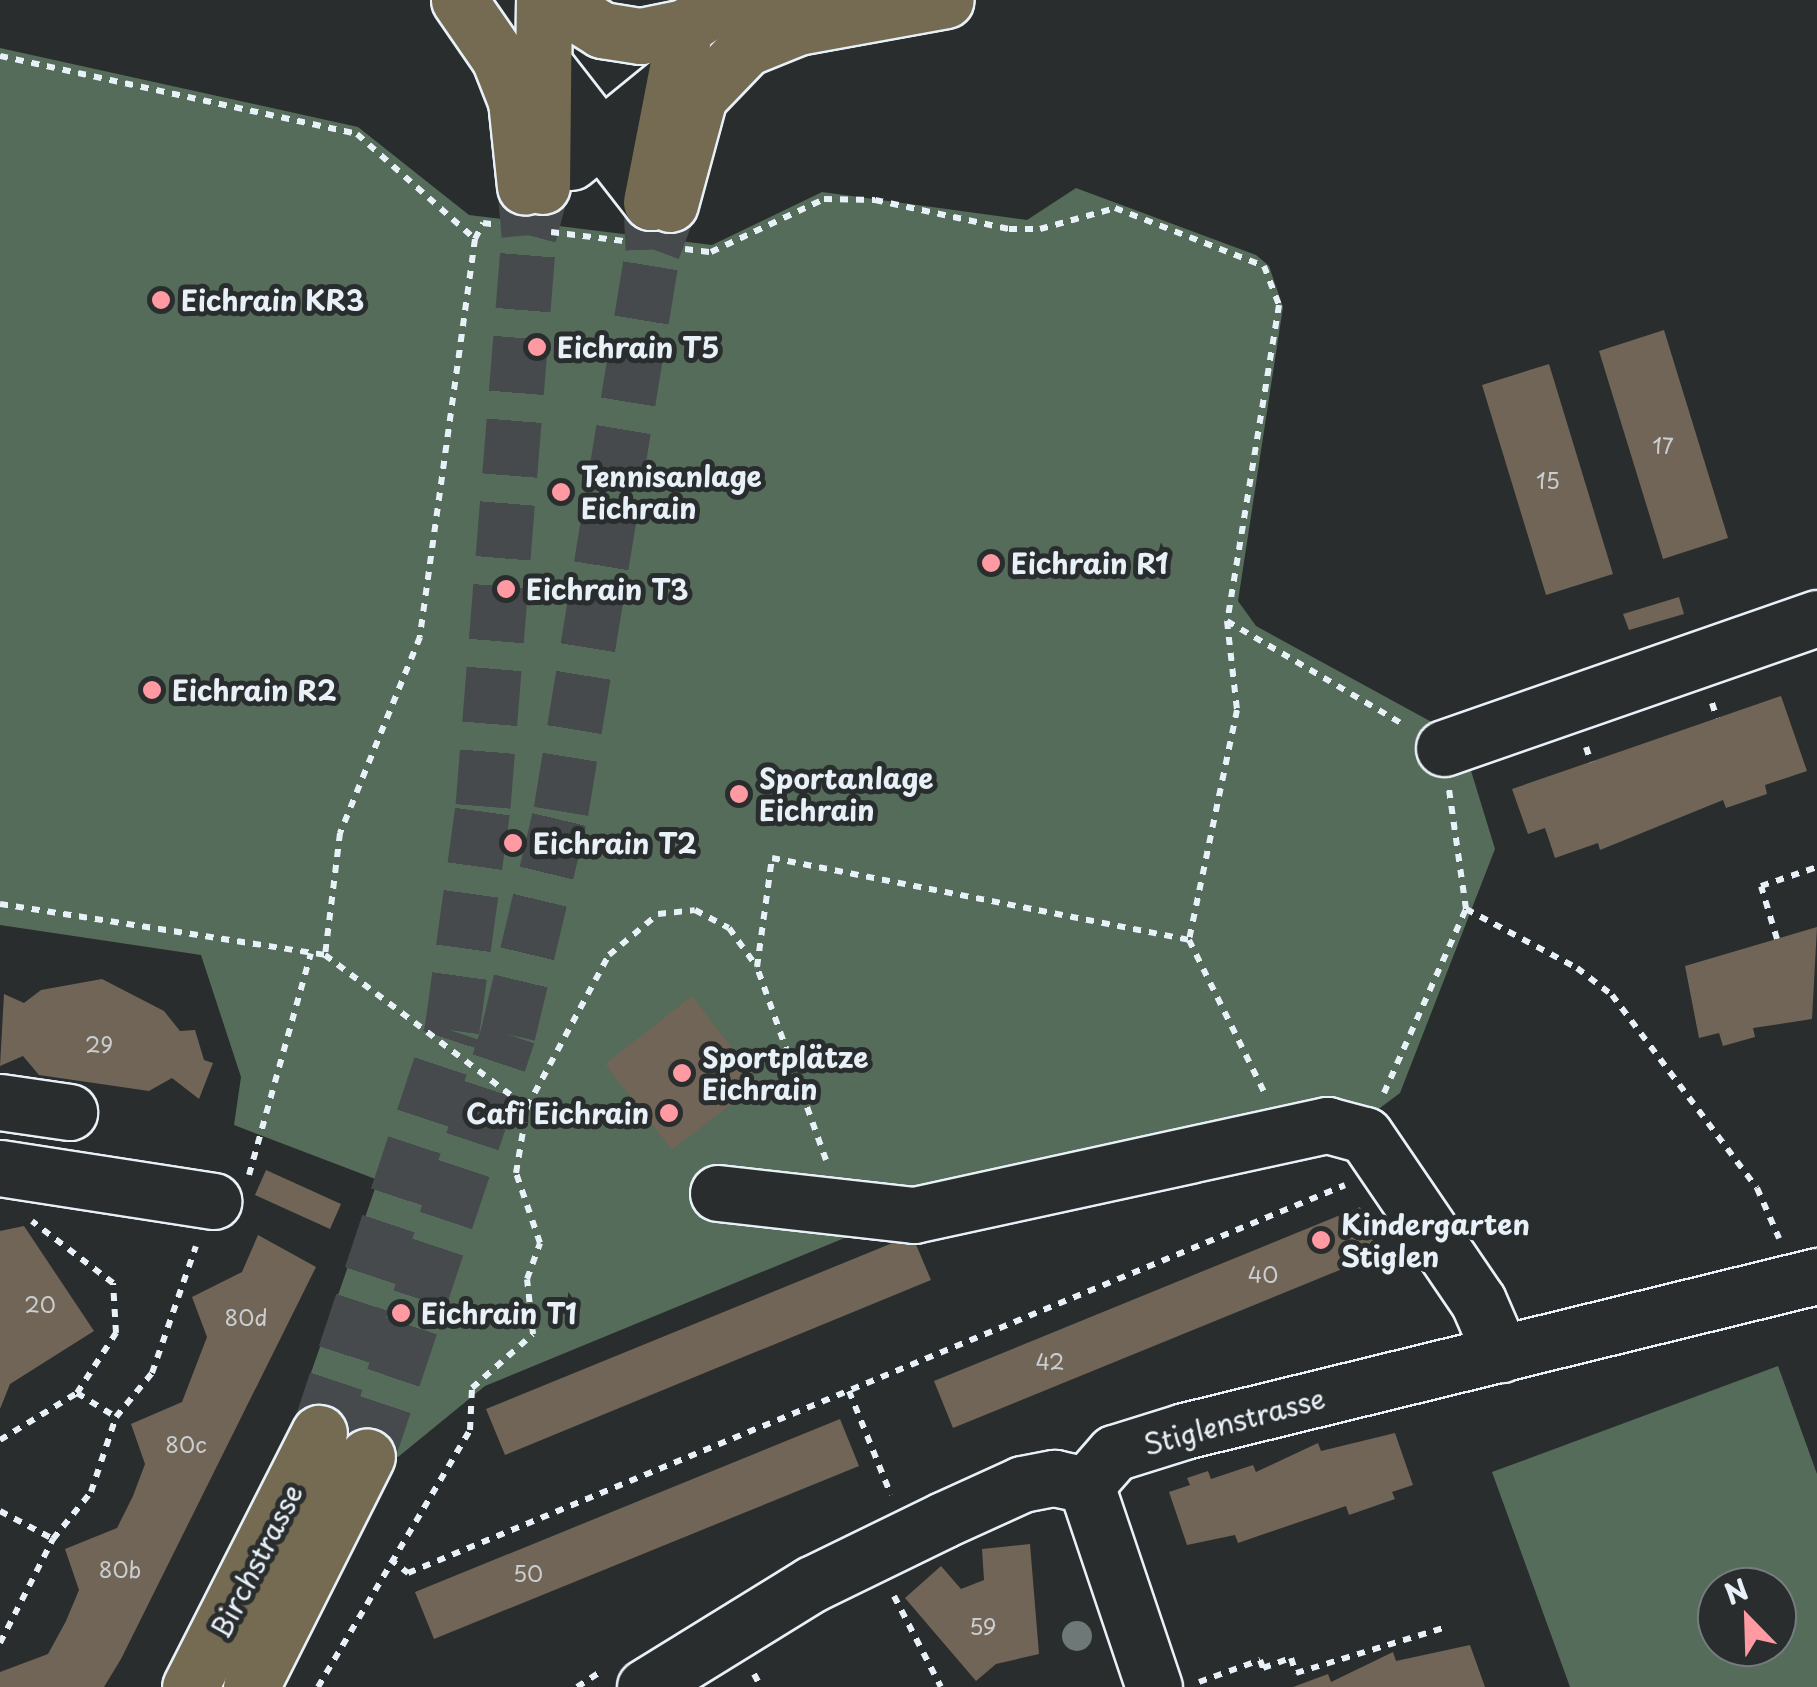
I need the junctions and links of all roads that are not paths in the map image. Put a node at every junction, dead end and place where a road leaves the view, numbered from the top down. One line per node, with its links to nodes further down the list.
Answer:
1 (459, 0): 12 (main road)
2 (544, 0): 9 (main road)
3 (554, 0): 8 (main road)
4 (833, 0): 8 (main road)
5 (922, 0): 7 (main road)
6 (946, 0): 7 (main road)
7 (937, 1): 13 (main road)
8 (711, 10): 10 (main road)
9 (549, 71): 11 (street); 12 (main road)
10 (669, 82): 11 (street); 13 (main road)
11 (600, 138): 12 (street); 13 (street)
12 (532, 208)
13 (657, 224)
14 (1817, 618): 15 (street)
15 (1444, 748)
16 (0, 1102): 17 (street)
17 (0, 1134)
18 (18, 1172): 20 (street)
19 (718, 1193): 22 (street)
20 (213, 1201)
21 (1804, 1279): 22 (street, Stiglenstrasse)
22 (1502, 1354): 23 (street, Stiglenstrasse)
23 (1086, 1485): 26 (street); 27 (street)
24 (190, 1687): 25 (main road, Birchstrasse)
25 (252, 1687)
26 (646, 1687)
27 (1154, 1687)

